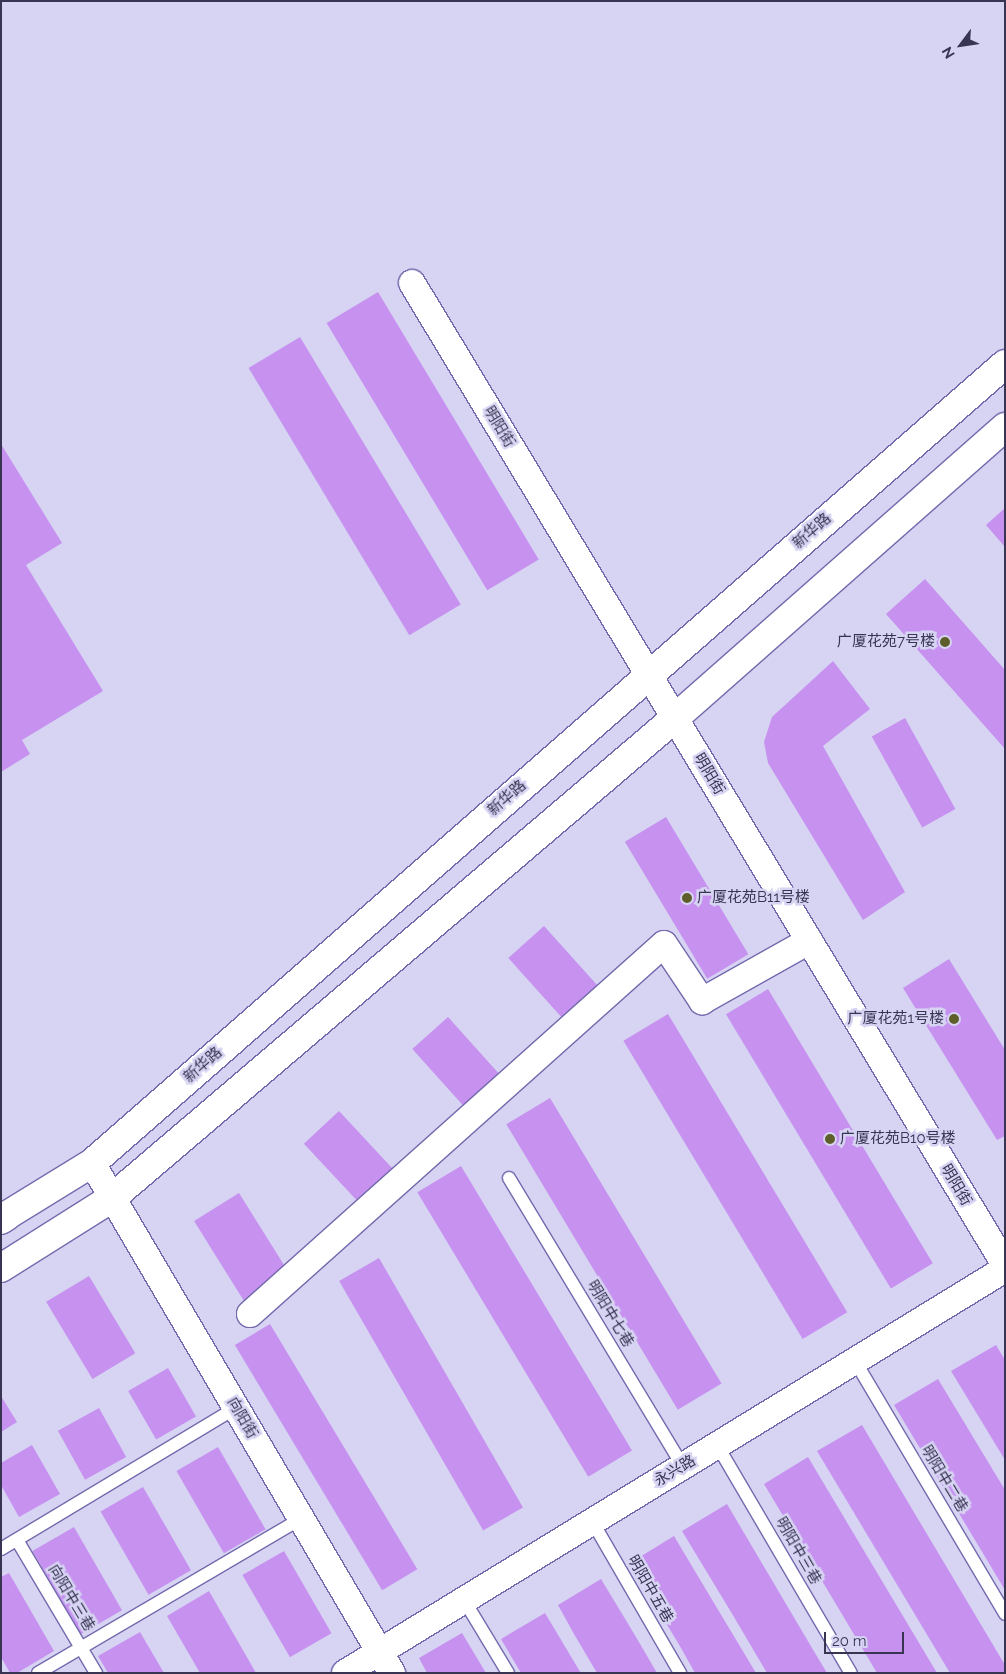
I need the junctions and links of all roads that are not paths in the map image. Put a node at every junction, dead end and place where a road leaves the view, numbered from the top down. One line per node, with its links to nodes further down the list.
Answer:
1 (412, 283): 4 (street, 明阳街)
2 (1005, 364): 4 (street, 新华路)
3 (1005, 427): 5 (street)
4 (648, 674): 5 (street, 明阳街); 7 (street, 新华路)
5 (675, 718): 6 (street, 明阳街); 9 (street)
6 (809, 941): 11 (street, 明阳街); 13 (street)
7 (92, 1163): 9 (street, 向阳街); 10 (street, 新华路)
8 (508, 1178): 17 (lane, 明阳中七巷)
9 (112, 1198): 12 (street); 15 (street, 向阳街)
10 (3, 1218)
11 (1003, 1258): 14 (street, 永兴路)
12 (1, 1268)
13 (250, 1314)
14 (855, 1361): 16 (street, 永兴路); 23 (lane, 明阳中二巷)
15 (236, 1408): 18 (street, 向阳街); 20 (lane)
16 (717, 1445): 17 (street, 永兴路); 31 (lane, 明阳中三巷)
17 (683, 1466): 19 (street, 永兴路)
18 (300, 1519): 24 (lane); 25 (street, 向阳街)
19 (592, 1521): 22 (street, 永兴路); 30 (lane, 明阳中五巷)
20 (17, 1540): 21 (lane); 24 (lane, 向阳中三巷)
21 (1, 1550)
22 (464, 1600): 25 (street, 永兴路); 29 (lane)
23 (1005, 1614)
24 (81, 1647): 26 (lane); 27 (lane, 向阳中三巷)
25 (385, 1662): 28 (street, 永兴路)
26 (38, 1673)
27 (96, 1673)
28 (344, 1673)
29 (508, 1673)
30 (680, 1673)
31 (851, 1673)

